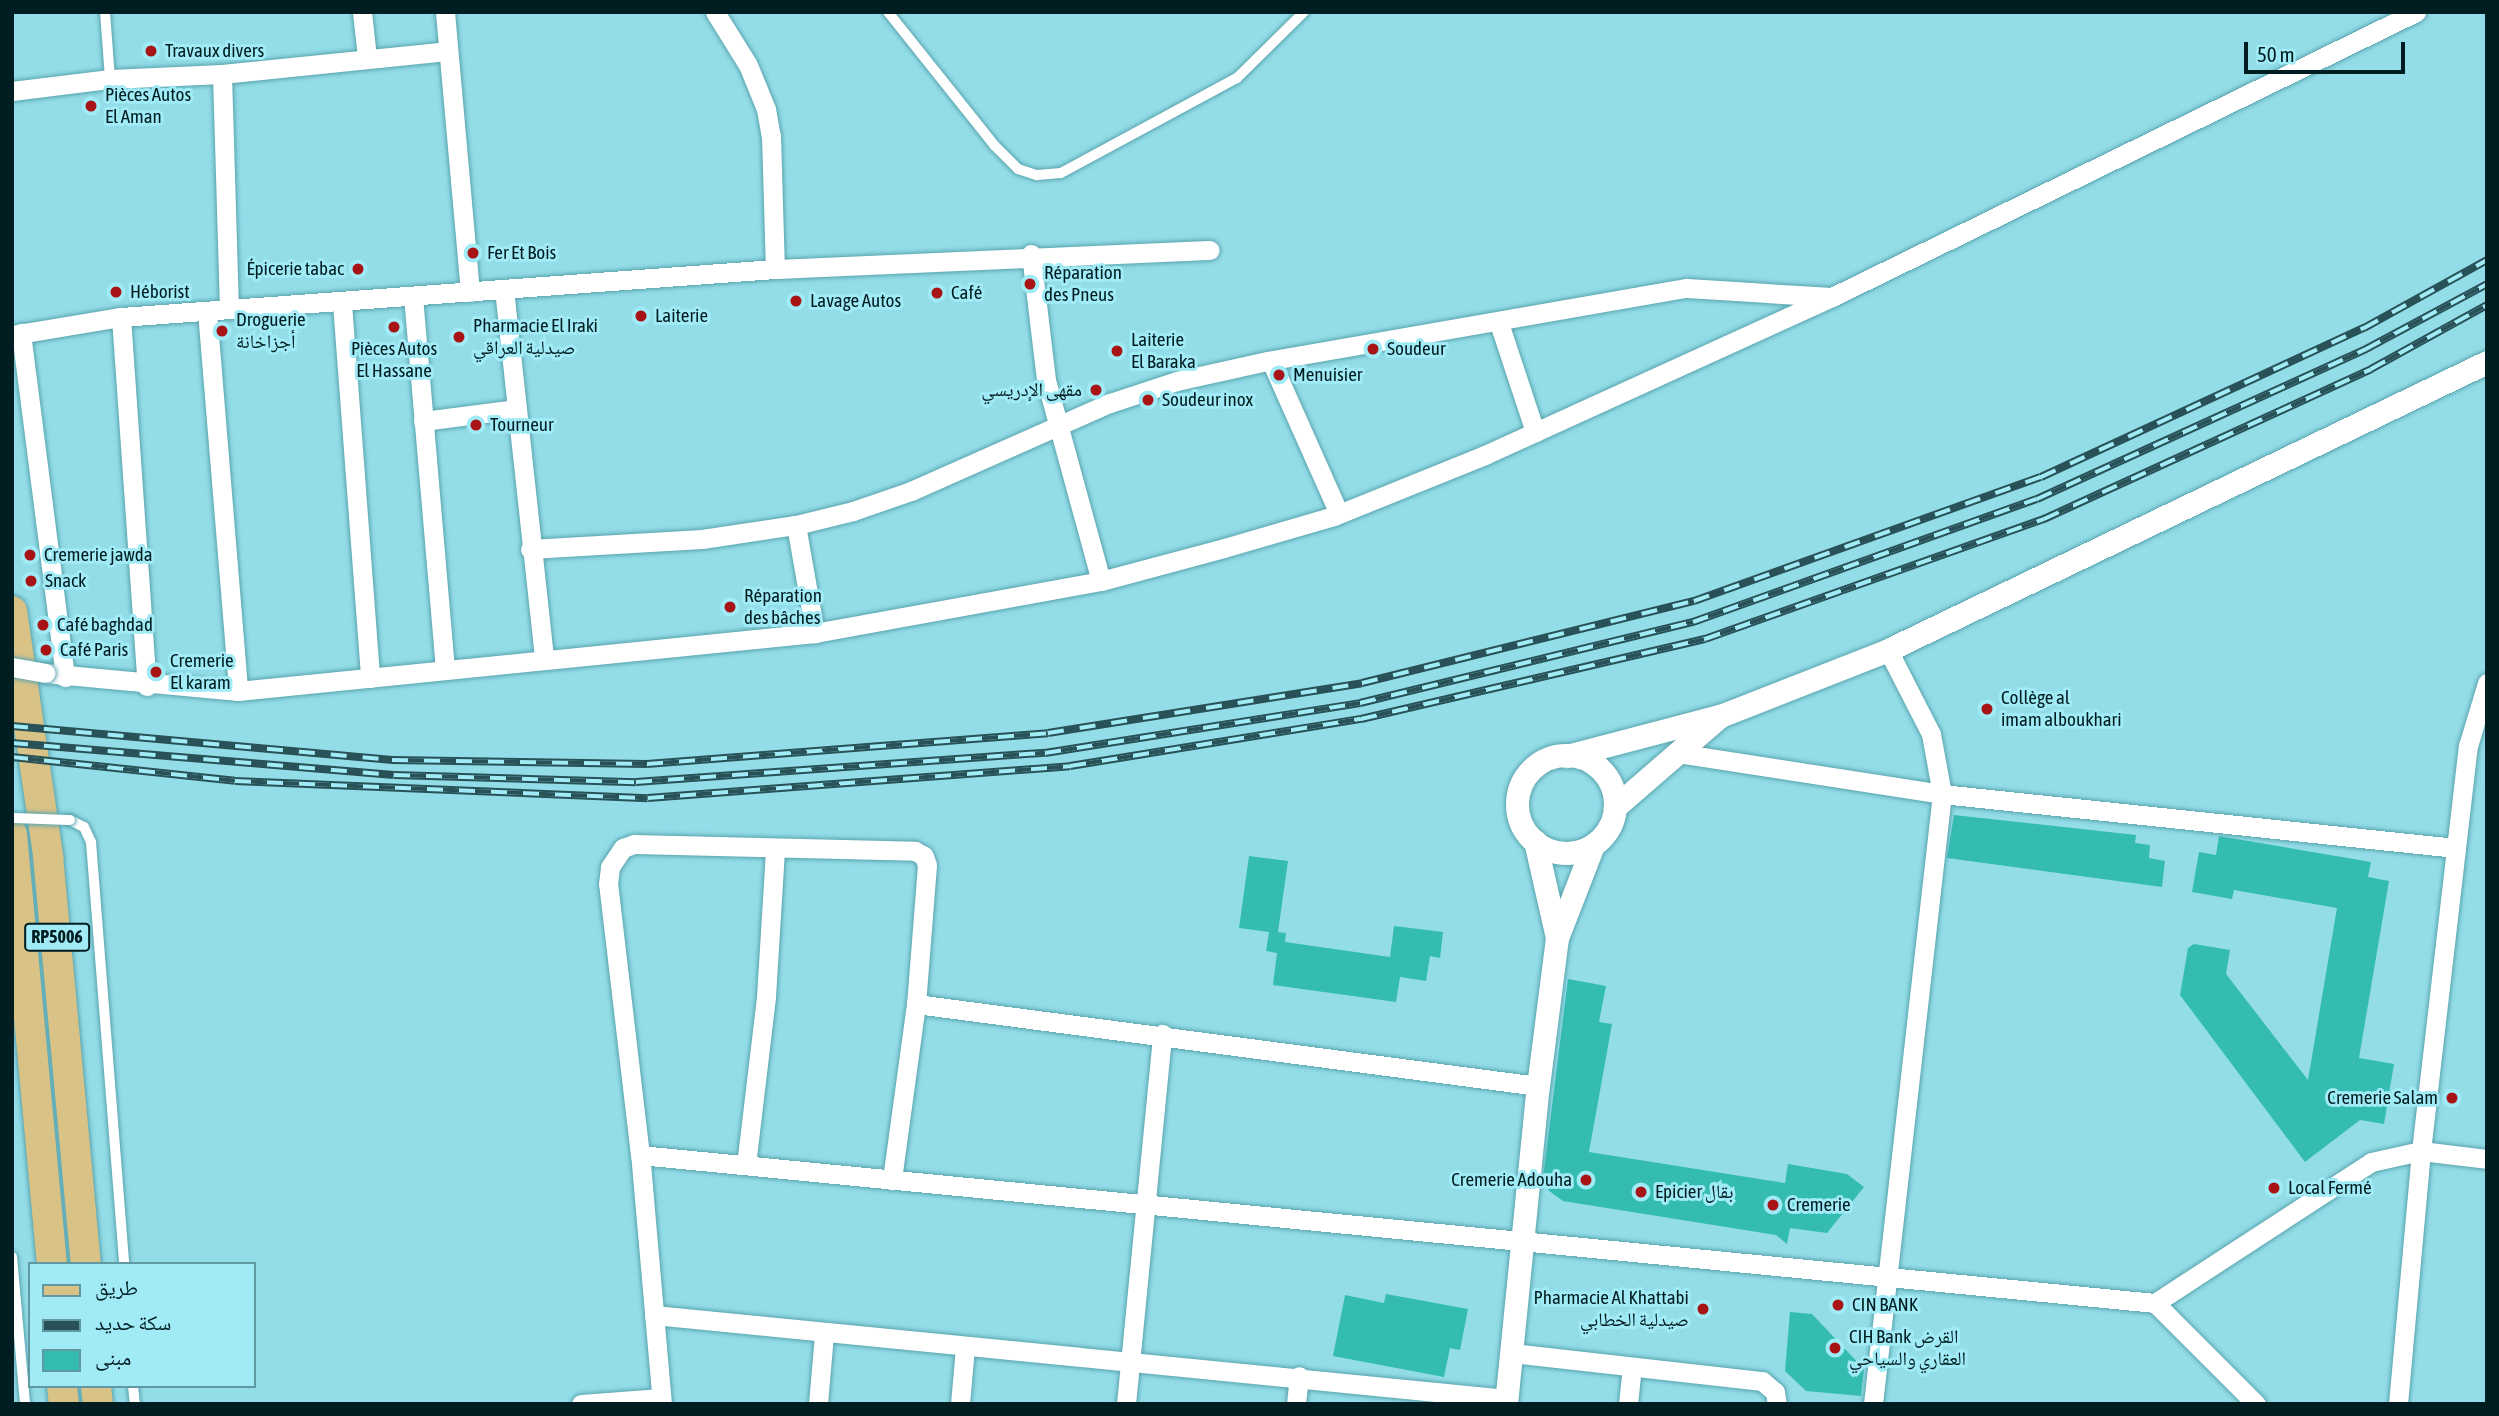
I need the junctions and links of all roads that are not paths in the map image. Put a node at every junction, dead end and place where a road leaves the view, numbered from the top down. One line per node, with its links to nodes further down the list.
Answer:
1 (105, 12): 11 (lane)
2 (362, 12): 9 (street)
3 (445, 12): 8 (street)
4 (715, 12): 15 (street)
5 (888, 12): 6 (lane)
6 (1304, 12)
7 (2416, 12): 19 (street)
8 (447, 51): 9 (street); 17 (street)
9 (367, 57): 10 (street)
10 (222, 74): 11 (street); 21 (street)
11 (110, 79): 12 (street)
12 (12, 91)
13 (1210, 250): 14 (street)
14 (1031, 254): 15 (street); 30 (street)
15 (775, 269): 16 (street)
16 (505, 289): 17 (street); 28 (street)
17 (470, 292): 18 (street)
18 (412, 296): 20 (street); 29 (street)
19 (1832, 297): 24 (street); 31 (street)
20 (342, 303): 21 (street); 43 (street)
21 (229, 309): 22 (street)
22 (207, 311): 23 (street); 46 (street)
23 (121, 317): 25 (street); 45 (street)
24 (1499, 323): 26 (street); 31 (street)
25 (17, 334): 42 (street)
26 (1271, 361): 30 (street); 32 (street)
27 (2487, 362): 38 (street)
28 (515, 409): 29 (street); 34 (street)
29 (424, 421): 41 (street)
30 (1056, 424): 33 (street); 35 (street)
31 (1535, 432): 32 (street)
32 (1339, 514): 35 (street)
33 (796, 525): 34 (street); 37 (street)
34 (530, 549): 39 (street)
35 (1101, 581): 37 (street)
36 (12, 611): 71 (main road, RP5006)
37 (815, 633): 39 (street)
38 (1888, 650): 47 (street); 50 (street)
39 (544, 659): 41 (street)
40 (12, 667): 42 (street, bridge)
41 (445, 670): 43 (street)
42 (65, 677): 45 (street)
43 (370, 678): 46 (street)
44 (2487, 683): 56 (street)
45 (147, 686): 46 (street)
46 (238, 691)
47 (1720, 716): 48 (street); 49 (street)
48 (1678, 753): 50 (street); 51 (street)
49 (1567, 756): 51 (street); 54 (street)
50 (1942, 794): 56 (street); 73 (street)
51 (1615, 807): 55 (street)
52 (12, 818): 72 (lane, bridge)
53 (12, 834): 70 (main road, RP5006)
54 (1535, 841): 55 (street); 58 (street)
55 (1593, 845): 58 (street)
56 (2456, 848): 62 (street)
57 (775, 850): 59 (street); 63 (street); 65 (street)
58 (1557, 938): 61 (street)
59 (916, 1004): 60 (street); 66 (street)
60 (1162, 1034): 61 (street); 67 (street)
61 (1538, 1086): 68 (street)
62 (2421, 1151): 64 (street); 74 (street); 94 (street)
63 (640, 1155): 65 (street); 75 (street)
64 (2487, 1159)
65 (747, 1165): 66 (street)
66 (892, 1180): 67 (street)
67 (1147, 1204): 68 (street); 79 (street)
68 (1524, 1239): 73 (street); 78 (street)
69 (12, 1257): 84 (lane)
70 (52, 1262)
71 (86, 1262)
72 (124, 1262)
73 (1885, 1278): 74 (street); 92 (street)
74 (2155, 1303): 93 (street)
75 (654, 1315): 76 (street); 82 (street)
76 (824, 1334): 77 (street); 86 (street)
77 (965, 1347): 79 (street); 87 (street)
78 (1512, 1353): 80 (street); 83 (street)
79 (1131, 1361): 81 (street); 88 (street)
80 (1632, 1368): 90 (street); 91 (street)
81 (1299, 1376): 83 (street); 89 (street)
82 (661, 1401): 85 (street)
83 (1507, 1401)
84 (25, 1404)
85 (581, 1404)
86 (818, 1404)
87 (960, 1404)
88 (1126, 1404)
89 (1296, 1404)
90 (1628, 1404)
91 (1777, 1404)
92 (1873, 1404)
93 (2256, 1404)
94 (2398, 1404)

